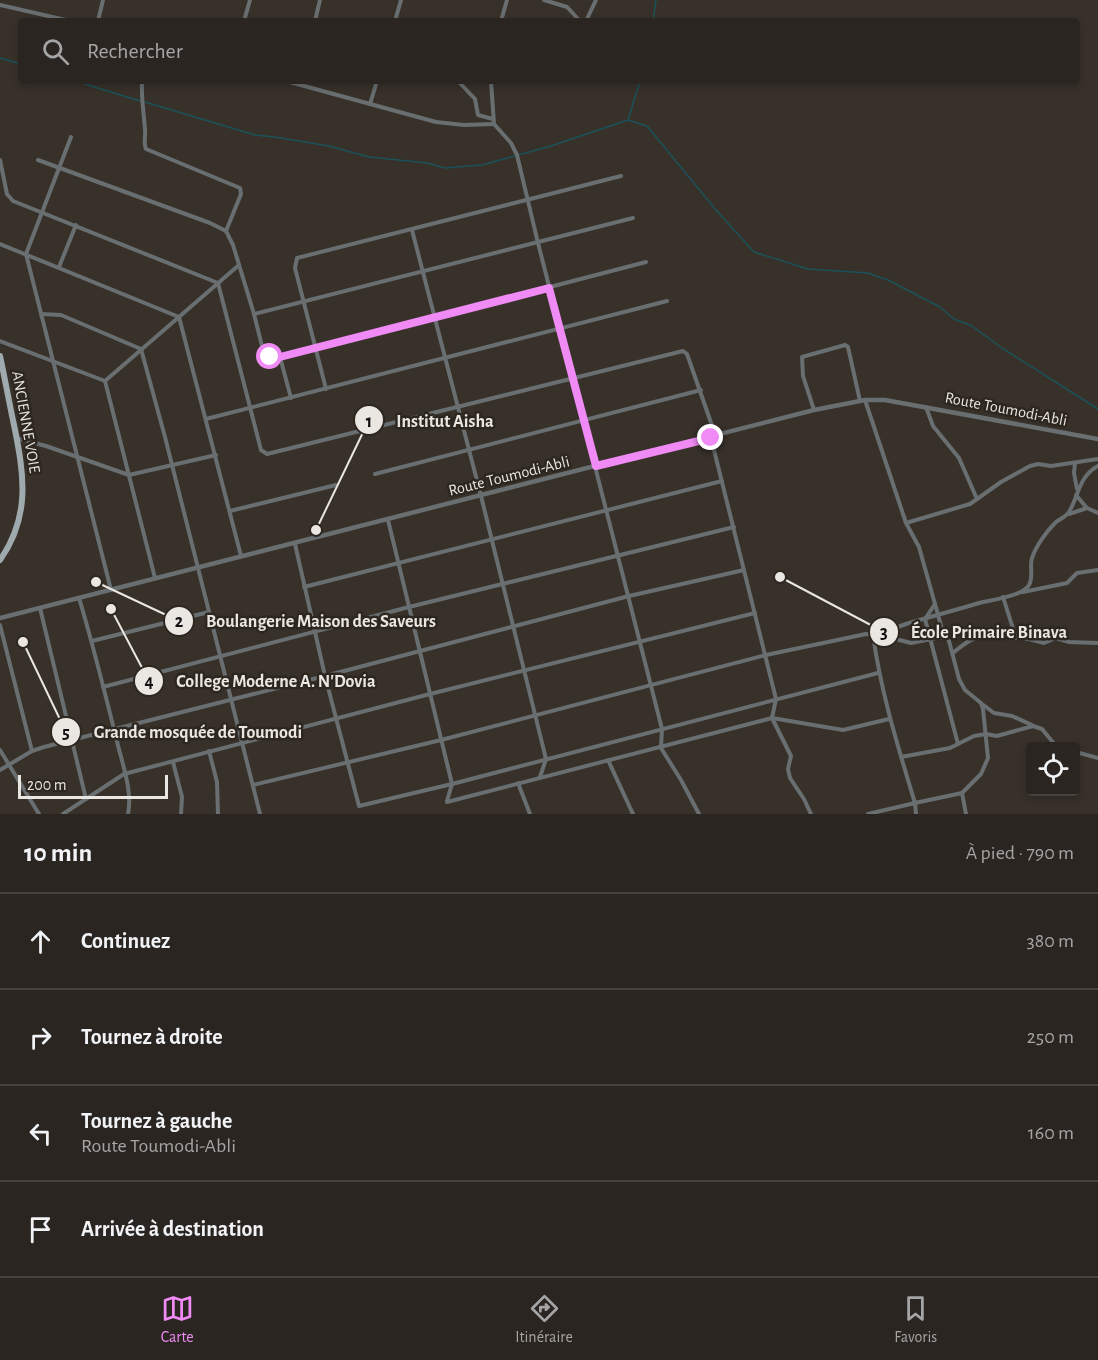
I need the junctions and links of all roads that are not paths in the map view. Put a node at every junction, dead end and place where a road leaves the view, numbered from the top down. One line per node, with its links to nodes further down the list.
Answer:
1 (103, 0): 10 (street)
2 (249, 0): 11 (street)
3 (320, 0): 12 (street)
4 (400, 0): 13 (street)
5 (507, 0): 14 (street)
6 (544, 0): 15 (street)
7 (596, 0): 16 (street)
8 (0, 5): 9 (street)
9 (57, 18)
10 (99, 18)
11 (245, 18)
12 (316, 18)
13 (396, 18)
14 (502, 18)
15 (577, 18)
16 (587, 18)
17 (142, 84): 34 (street)
18 (301, 84): 22 (street)
19 (376, 84): 22 (street)
20 (461, 84): 23 (street)
21 (491, 84): 23 (street)
22 (370, 104): 23 (street)
23 (494, 122): 29 (street)
24 (71, 137): 27 (street)
25 (0, 160): 30 (street)
26 (38, 160): 27 (street)
27 (60, 168): 30 (street); 34 (street)
28 (621, 176): 29 (street)
29 (527, 201): 33 (street); 35 (street)
30 (42, 212): 32 (street); 37 (street)
31 (633, 218): 35 (street)
32 (76, 225): 40 (street); 42 (street)
33 (412, 230): 41 (street); 45 (street)
34 (226, 231): 39 (street)
35 (538, 243): 41 (street); 43 (street)
36 (0, 244): 37 (street)
37 (26, 254): 40 (street); 46 (street)
38 (646, 262): 43 (street)
39 (239, 265): 42 (street); 47 (street)
40 (59, 267): 48 (street)
41 (423, 273): 45 (street); 49 (street)
42 (218, 283): 48 (street); 66 (street)
43 (549, 288): 49 (street); 50 (street)
44 (667, 302): 50 (street)
45 (303, 303): 47 (street); 52 (street)
46 (41, 314): 53 (street); 57 (street)
47 (254, 314): 55 (street)
48 (179, 317): 53 (street); 68 (street)
49 (435, 317): 52 (street); 56 (street)
50 (560, 329): 56 (street); 58 (street)
51 (0, 341): 57 (street)
52 (315, 348): 55 (street); 60 (street)
53 (141, 349): 59 (street); 78 (street)
54 (0, 357): 70 (main road, ANCIENNE VOIE)
55 (280, 357): 62 (street)
56 (445, 358): 60 (street); 64 (street)
57 (52, 361): 59 (street); 75 (street)
58 (573, 378): 61 (street); 64 (street); 69 (street)
59 (105, 381): 82 (street)
60 (326, 389): 62 (street)
61 (701, 390): 69 (street); 71 (street)
62 (291, 398): 66 (street)
63 (862, 401): 65 (street, Route Toumodi-Abli); 67 (street, Route Toumodi-Abli); 67 (street); 94 (street)
64 (458, 407): 66 (street); 73 (street)
65 (926, 407): 72 (street, Route Toumodi-Abli); 87 (street)
66 (250, 408): 68 (street)
67 (813, 410): 71 (street, Route Toumodi-Abli)
68 (206, 419): 74 (street)
69 (584, 421): 73 (street); 79 (street)
70 (16, 438): 75 (street); 100 (main road, ANCIENNE VOIE)
71 (713, 438): 79 (street, Route Toumodi-Abli); 83 (street)
72 (1098, 439)
73 (469, 450): 81 (street); 86 (street)
74 (216, 455): 78 (street); 89 (street)
75 (77, 458): 82 (street); 108 (street)
76 (1098, 459): 77 (street)
77 (1075, 463): 85 (street); 87 (street)
78 (172, 466): 82 (street); 102 (street)
79 (596, 466): 86 (street, Route Toumodi-Abli); 90 (street)
80 (1098, 466): 85 (street)
81 (375, 474)
82 (129, 475): 105 (street)
83 (722, 482): 90 (street); 95 (street)
84 (336, 485): 89 (street)
85 (1077, 493): 88 (street); 92 (street)
86 (481, 496): 93 (street, Route Toumodi-Abli); 96 (street)
87 (977, 500): 94 (street)
88 (1087, 508): 91 (street); 92 (street)
89 (230, 511): 99 (street)
90 (607, 511): 96 (street); 98 (street)
91 (1098, 513)
92 (1068, 514): 109 (street)
93 (388, 520): 97 (street, Route Toumodi-Abli); 101 (street)
94 (906, 523): 113 (street)
95 (734, 527): 98 (street); 103 (street)
96 (492, 540): 101 (street); 106 (street)
97 (295, 544): 99 (street, Route Toumodi-Abli); 107 (street)
98 (618, 555): 106 (street); 110 (street)
99 (241, 556): 102 (street, Route Toumodi-Abli)
100 (0, 560)
101 (399, 564): 107 (street); 114 (street)
102 (198, 567): 105 (street, Route Toumodi-Abli); 116 (street)
103 (744, 570): 110 (street); 117 (street)
104 (1098, 570): 109 (street)
105 (155, 578): 108 (street, Route Toumodi-Abli)
106 (503, 584): 114 (street); 122 (street)
107 (304, 587): 123 (street)
108 (111, 590): 112 (street, Route Toumodi-Abli)
109 (1023, 592): 111 (street)
110 (628, 596): 122 (street); 130 (street)
111 (1003, 597): 118 (street); 127 (street)
112 (79, 598): 115 (street, Route Toumodi-Abli); 129 (street)
113 (935, 604): 118 (street); 120 (street)
114 (409, 607): 123 (street); 132 (street)
115 (40, 608): 119 (street, Route Toumodi-Abli); 153 (street)
116 (209, 612): 129 (street); 135 (street)
117 (755, 613): 130 (street); 134 (street)
118 (938, 615): 120 (street); 126 (street)
119 (0, 618)
120 (925, 619): 125 (street); 128 (street)
121 (0, 625): 160 (street)
122 (513, 627): 132 (street); 136 (street)
123 (315, 632): 135 (street); 138 (street)
124 (873, 635): 125 (street); 134 (street); 137 (street)
125 (881, 635): 128 (street)
126 (947, 638): 128 (street); 133 (street)
127 (1016, 638): 131 (street); 133 (street)
128 (931, 639): 157 (street)
129 (92, 641): 140 (street)
130 (639, 642): 136 (street); 139 (street)
131 (1098, 643)
132 (420, 651): 138 (street); 141 (street)
133 (952, 653): 144 (street)
134 (765, 655): 139 (street); 142 (street)
135 (220, 656): 140 (street); 143 (street)
136 (524, 671): 141 (street); 145 (street)
137 (878, 674): 142 (street); 147 (street)
138 (325, 676): 143 (street); 148 (street)
139 (651, 685): 145 (street); 150 (street)
140 (104, 687): 151 (street)
141 (430, 694): 148 (street); 154 (street)
142 (776, 699): 146 (street); 150 (street)
143 (231, 700): 151 (street); 156 (street)
144 (981, 703): 149 (street); 152 (street)
145 (535, 715): 154 (street); 165 (street)
146 (772, 718): 147 (street); 158 (street); 188 (street)
147 (889, 718): 163 (street)
148 (336, 719): 156 (street); 167 (street)
149 (1033, 726): 152 (street); 155 (street)
150 (662, 729): 158 (street); 165 (street)
151 (114, 730): 153 (street); 171 (street)
152 (986, 734): 157 (street); 176 (street)
153 (71, 740): 160 (street); 177 (street)
154 (441, 740): 167 (street); 174 (street)
155 (1052, 742)
156 (241, 744): 161 (street); 175 (street)
157 (958, 744): 163 (street)
158 (661, 748): 166 (street); 187 (street)
159 (0, 750): 169 (street)
160 (32, 751): 169 (street)
161 (209, 751): 168 (street); 183 (street)
162 (1080, 753): 164 (street)
163 (901, 757): 178 (street)
164 (1098, 758)
165 (546, 759): 172 (street); 174 (street)
166 (608, 760): 172 (street); 186 (street)
167 (348, 761): 174 (street); 175 (street)
168 (173, 762): 171 (street); 182 (street)
169 (9, 764): 170 (street); 179 (street)
170 (0, 770)
171 (124, 774): 177 (street); 181 (street)
172 (540, 777): 173 (street)
173 (518, 783): 174 (street); 185 (street)
174 (452, 784)
175 (253, 785): 184 (street)
176 (962, 793): 178 (street); 191 (street)
177 (86, 799): 180 (street)
178 (915, 803): 189 (street); 190 (street)
179 (39, 814)
180 (63, 814)
181 (128, 814)
182 (181, 814)
183 (218, 814)
184 (260, 814)
185 (530, 814)
186 (633, 814)
187 (699, 814)
188 (811, 814)
189 (868, 814)
190 (916, 814)
191 (966, 814)

